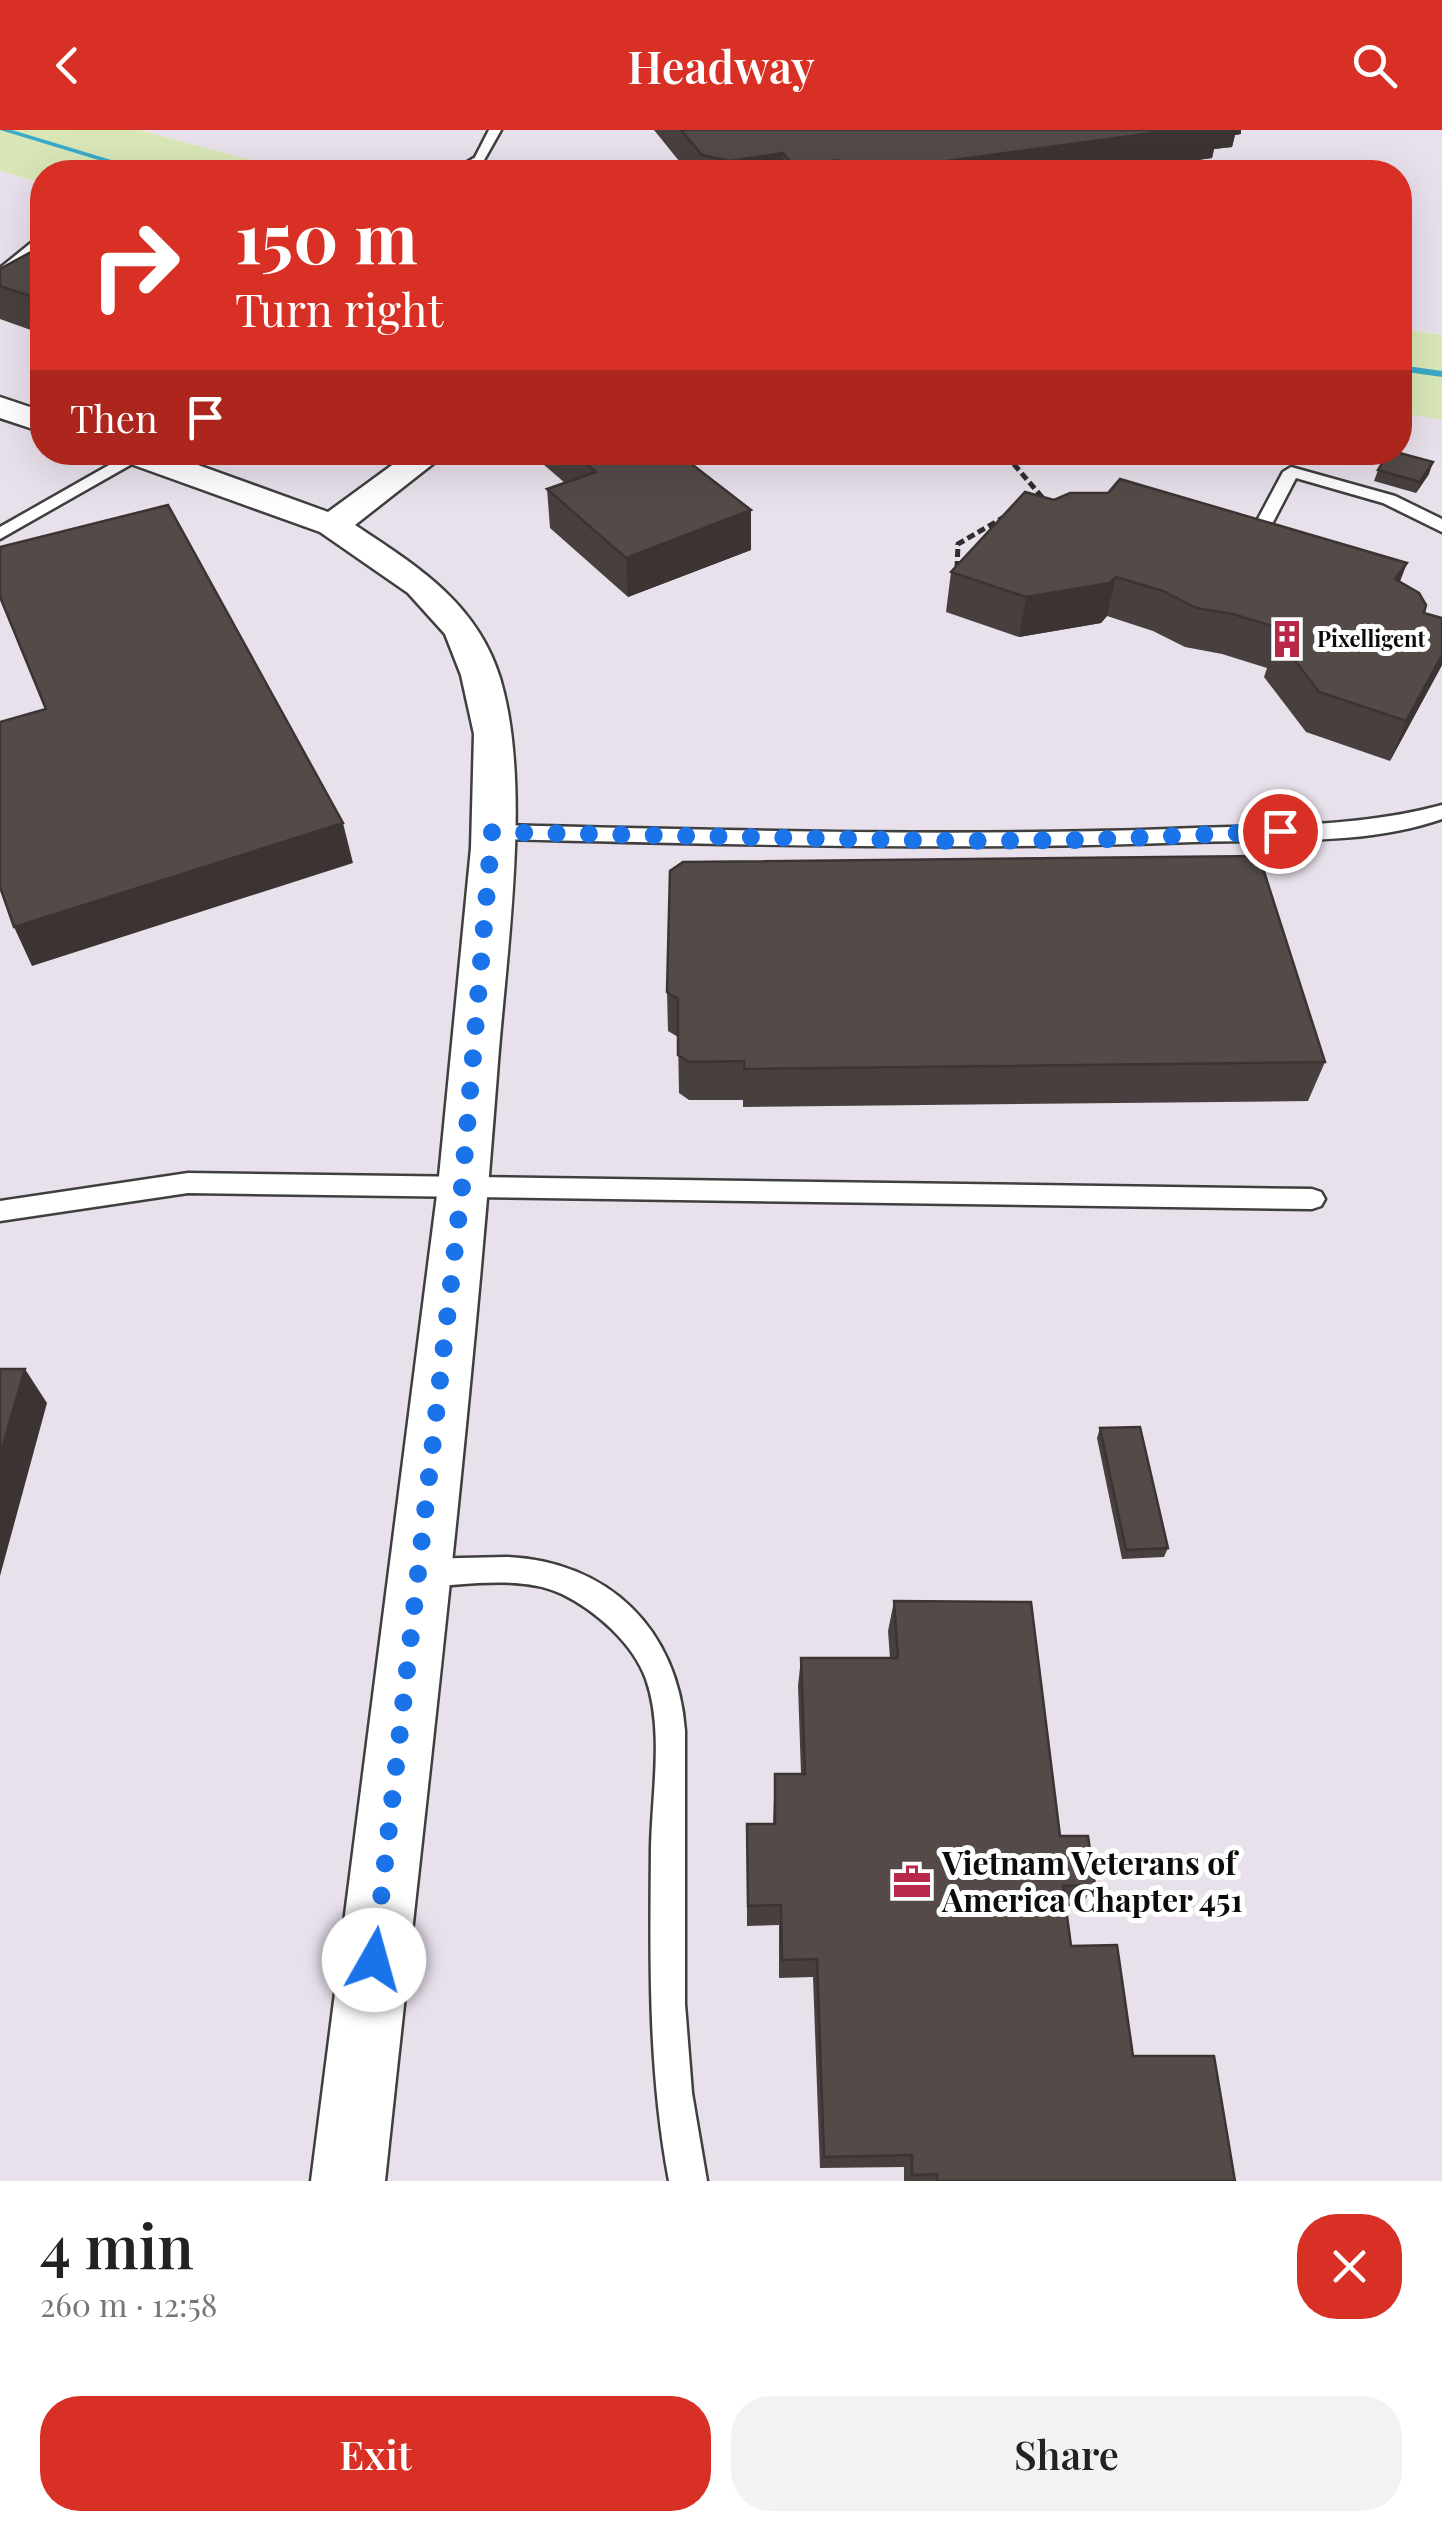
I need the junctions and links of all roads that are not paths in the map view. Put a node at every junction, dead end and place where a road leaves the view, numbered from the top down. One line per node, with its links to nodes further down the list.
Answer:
1 (494, 130): 2 (lane)
2 (480, 160)
3 (30, 249): 4 (lane)
4 (0, 276)
5 (0, 408): 6 (street)
6 (30, 418)
7 (115, 465): 12 (lane)
8 (163, 465): 10 (street)
9 (414, 465): 10 (street)
10 (332, 526): 15 (street)
11 (1442, 527): 13 (lane)
12 (0, 534)
13 (1253, 545)
14 (1442, 812): 15 (lane)
15 (492, 832): 16 (street)
16 (462, 1187): 17 (lane); 18 (lane); 19 (street)
17 (1312, 1199)
18 (0, 1211)
19 (418, 1573): 20 (street); 21 (lane)
20 (348, 2181)
21 (688, 2181)

